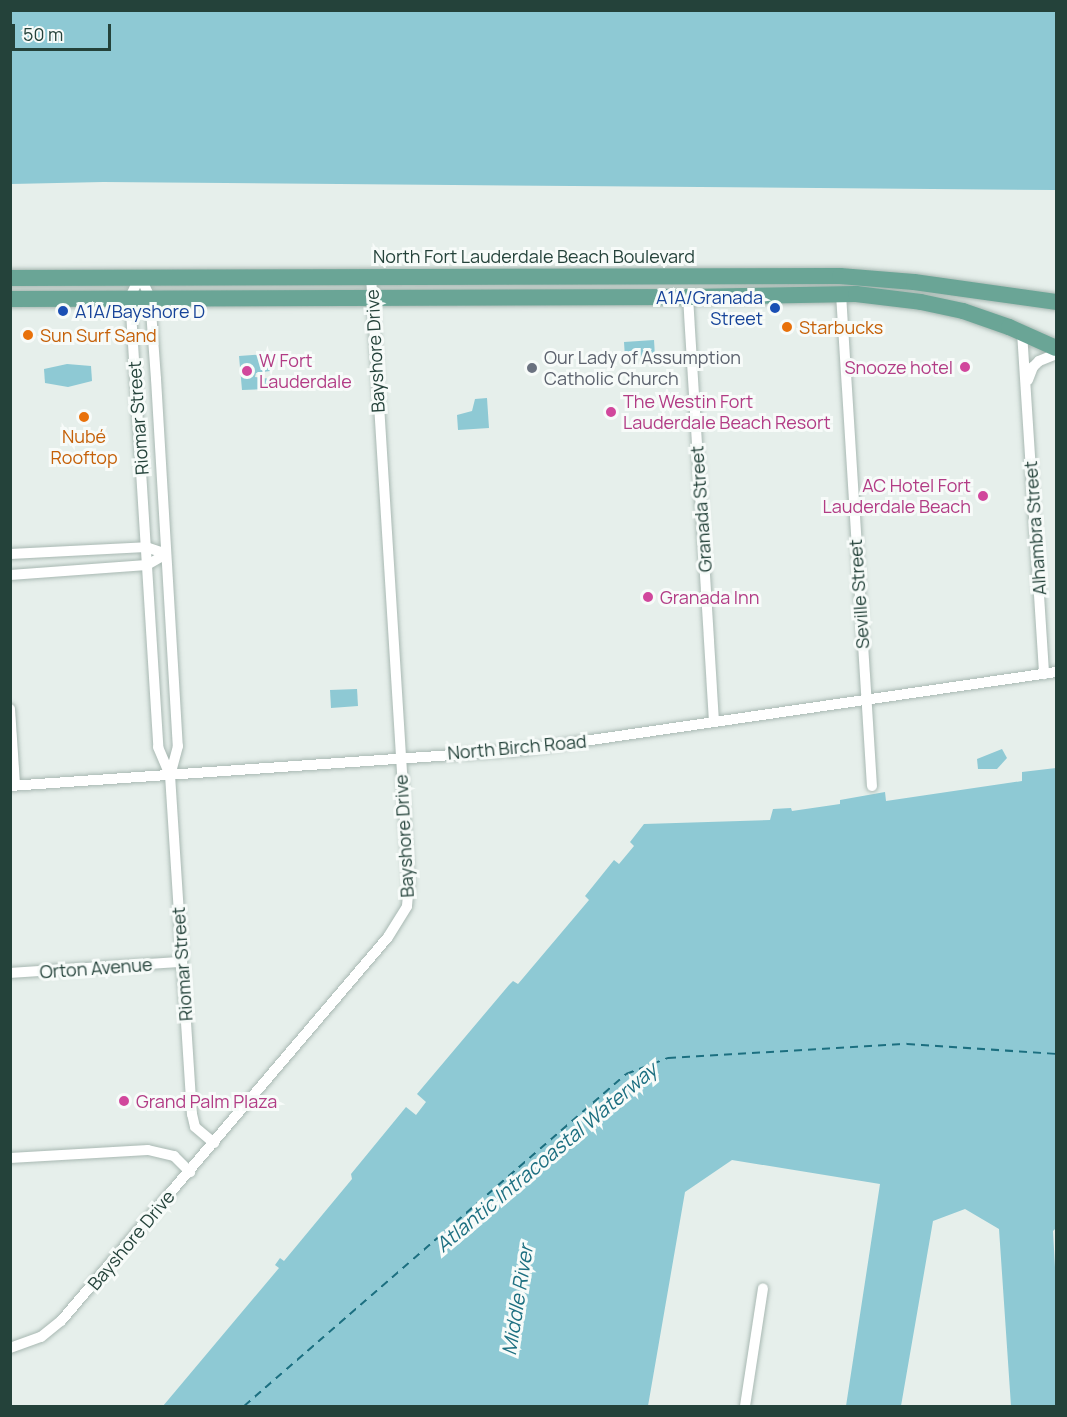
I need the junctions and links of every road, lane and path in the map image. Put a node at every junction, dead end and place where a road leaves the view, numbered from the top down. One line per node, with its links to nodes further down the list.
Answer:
1 (140, 276): 2 (main road, North Fort Lauderdale Beach Boulevard); 3 (main road, North Fort Lauderdale Beach Boulevard); 5 (street, Riomar Street); 6 (street, Riomar Street)
2 (371, 276): 7 (street, Bayshore Drive); 10 (main road, North Fort Lauderdale Beach Boulevard)
3 (10, 278)
4 (841, 294): 8 (main road); 11 (main road); 22 (street, Seville Street)
5 (130, 297): 6 (main road); 9 (main road); 15 (street, Riomar Street)
6 (150, 297): 7 (main road); 17 (street, Riomar Street)
7 (371, 297): 8 (main road); 25 (street, Bayshore Drive)
8 (688, 297): 24 (street, Granada Street)
9 (10, 299)
10 (1056, 302)
11 (1022, 332): 12 (main road); 14 (street, Alhambra Street)
12 (1056, 348)
13 (1056, 354): 14 (street)
14 (1027, 383): 21 (street, Alhambra Street)
15 (146, 547): 16 (street); 17 (street); 18 (street, Riomar Street)
16 (10, 554)
17 (166, 554): 18 (street); 26 (street, Riomar Street)
18 (147, 566): 19 (street); 26 (street, Riomar Street)
19 (10, 575)
20 (1056, 672): 21 (street, North Birch Road)
21 (1044, 674): 22 (street, North Birch Road)
22 (866, 700): 24 (street, North Birch Road); 28 (street, Seville Street)
23 (10, 709): 27 (street)
24 (714, 722): 25 (street, North Birch Road)
25 (400, 757): 26 (street, North Birch Road); 31 (street, Bayshore Drive)
26 (170, 775): 27 (street, North Birch Road); 29 (street, Riomar Street)
27 (13, 786)
28 (872, 786)
29 (183, 962): 30 (street, Orton Avenue); 31 (street, Riomar Street)
30 (10, 973)
31 (214, 1143): 33 (street, Bayshore Drive)
32 (10, 1158): 33 (street)
33 (189, 1172): 35 (street, Bayshore Drive)
34 (763, 1288): 36 (street)
35 (10, 1348)
36 (745, 1407)

